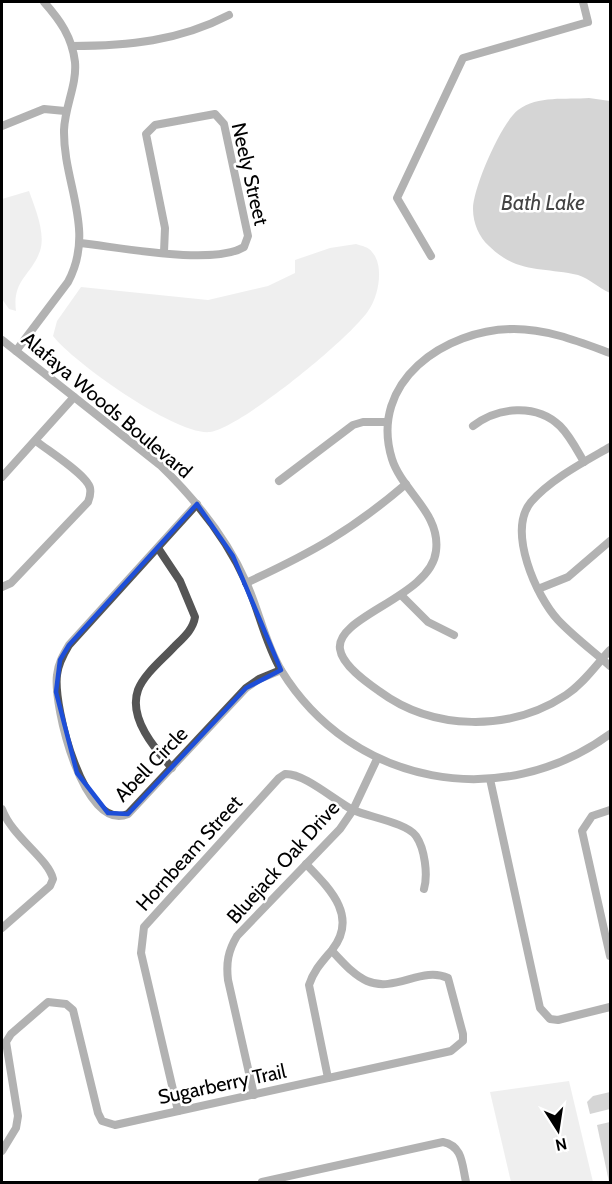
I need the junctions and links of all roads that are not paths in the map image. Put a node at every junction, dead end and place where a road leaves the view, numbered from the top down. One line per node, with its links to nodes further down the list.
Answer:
1 (44, 2): 4 (street)
2 (583, 2): 9 (street)
3 (229, 15): 4 (street)
4 (72, 46): 5 (street)
5 (65, 111): 6 (street); 7 (street)
6 (2, 126)
7 (80, 243): 8 (street, Neely Street); 11 (street)
8 (164, 252): 8 (street, Neely Street)
9 (431, 256)
10 (2, 340): 11 (street, Alafaya Woods Boulevard)
11 (16, 351): 13 (street, Alafaya Woods Boulevard)
12 (610, 353): 14 (street)
13 (74, 398): 16 (street); 22 (street, Alafaya Woods Boulevard)
14 (387, 422): 20 (street); 21 (street)
15 (473, 426): 18 (street)
16 (36, 441): 19 (street); 26 (street)
17 (610, 447): 18 (street)
18 (584, 462): 27 (street)
19 (2, 477)
20 (279, 481)
21 (406, 484): 25 (street); 28 (street)
22 (197, 504): 24 (street, Abell Circle); 25 (street, Alafaya Woods Boulevard)
23 (610, 541): 27 (street)
24 (158, 548): 36 (street); 36 (street, Abell Circle)
25 (246, 583): 33 (street, Alafaya Woods Boulevard)
26 (2, 587)
27 (538, 589): 31 (street)
28 (401, 595): 29 (street); 31 (street)
29 (454, 635)
30 (610, 650): 31 (street)
31 (602, 659): 32 (street)
32 (610, 666)
33 (281, 670): 35 (street, Alafaya Woods Boulevard); 36 (street, Abell Circle)
34 (610, 734): 37 (street, Alafaya Woods Boulevard)
35 (377, 759): 37 (street, Alafaya Woods Boulevard); 39 (street, Bluejack Oak Drive)
36 (172, 768)
37 (490, 779): 46 (street)
38 (2, 809): 43 (street)
39 (353, 810): 41 (street, Bluejack Oak Drive); 42 (street); 49 (street, Hornbeam Street)
40 (610, 810): 45 (street)
41 (306, 864): 44 (street); 48 (street, Bluejack Oak Drive)
42 (424, 889)
43 (2, 928)
44 (332, 951): 47 (street); 47 (street, Sugarberry Trail)
45 (610, 956)
46 (610, 1007)
47 (328, 1078): 48 (street, Sugarberry Trail)
48 (254, 1095): 49 (street, Sugarberry Trail)
49 (177, 1111): 50 (street, Sugarberry Trail)
50 (2, 1151)
51 (262, 1182): 52 (street)
52 (466, 1182)

